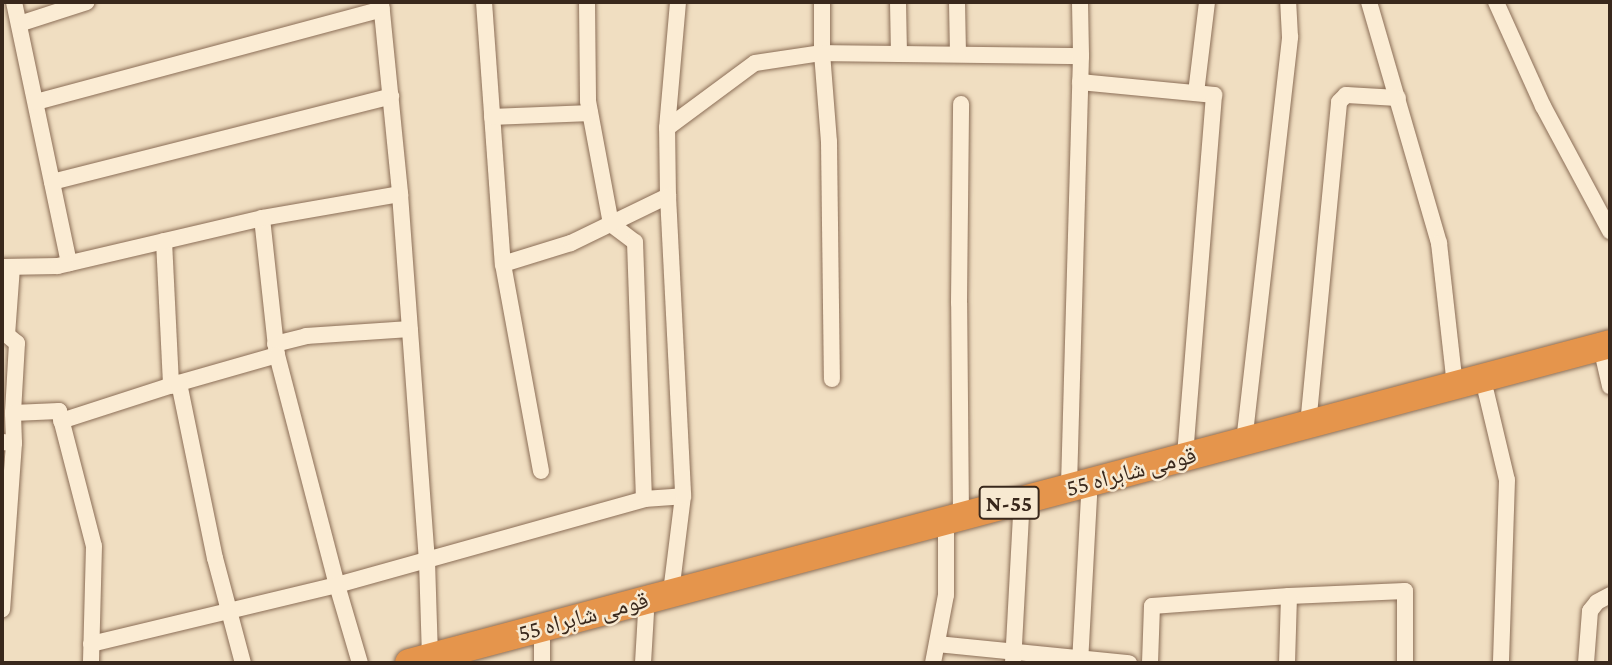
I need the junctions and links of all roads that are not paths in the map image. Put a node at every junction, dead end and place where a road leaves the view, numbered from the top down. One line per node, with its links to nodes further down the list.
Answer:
1 (14, 2): 15 (street)
2 (87, 2): 15 (street)
3 (484, 2): 27 (street)
4 (587, 2): 26 (street)
5 (678, 2): 28 (street)
6 (822, 2): 16 (street)
7 (898, 2): 17 (street)
8 (957, 2): 18 (street)
9 (1080, 2): 19 (street)
10 (1207, 2): 21 (street)
11 (1288, 2): 49 (street)
12 (1369, 2): 23 (street)
13 (1496, 2): 34 (street)
14 (382, 6): 22 (street); 24 (street)
15 (19, 24): 24 (street)
16 (822, 53): 17 (street); 28 (street); 42 (street)
17 (899, 54): 18 (street)
18 (958, 54): 19 (street)
19 (1081, 56): 20 (street)
20 (1080, 82): 21 (street); 53 (street)
21 (1196, 93): 51 (street)
22 (391, 96): 29 (street); 30 (street)
23 (1398, 98): 44 (street); 48 (street)
24 (36, 102): 29 (street)
25 (961, 104): 57 (street)
26 (590, 113): 27 (street); 33 (street)
27 (492, 117): 37 (street)
28 (667, 128): 31 (street)
29 (52, 182): 36 (street)
30 (400, 194): 32 (street); 39 (street)
31 (668, 196): 33 (street); 54 (street)
32 (262, 218): 35 (street); 40 (street)
33 (611, 224): 37 (street); 55 (street)
34 (1610, 231)
35 (164, 241): 36 (street); 43 (street)
36 (69, 263): 38 (street)
37 (503, 264): 52 (street)
38 (7, 267): 46 (street)
39 (410, 328): 40 (street); 58 (street)
40 (276, 350): 43 (street); 60 (street)
41 (1609, 362): 44 (highway, قومی شاہراہ 55 / N-55); 45 (highway, قومی شاہراہ 55 / N-55)
42 (832, 379)
43 (175, 385): 47 (street); 65 (street)
44 (1455, 386): 48 (highway, قومی شاہراہ 55 / N-55)
45 (1486, 392): 48 (highway, قومی شاہراہ 55 / N-55); 83 (street)
46 (13, 413): 47 (street); 50 (street)
47 (61, 421): 69 (street)
48 (1298, 433): 49 (highway, قومی شاہراہ 55 / N-55); 53 (highway, قومی شاہراہ 55 / N-55)
49 (1244, 442): 51 (highway, قومی شاہراہ 55 / N-55)
50 (8, 443): 64 (street)
51 (1185, 457): 53 (highway, قومی شاہراہ 55 / N-55)
52 (541, 471)
53 (1079, 492): 56 (highway, قومی شاہراہ 55 / N-55); 57 (highway, قومی شاہراہ 55 / N-55); 73 (street)
54 (682, 496): 55 (street); 61 (street)
55 (644, 499): 58 (street)
56 (1021, 515): 57 (highway, قومی شاہراہ 55 / N-55); 71 (street)
57 (936, 530): 59 (highway, قومی شاہراہ 55 / N-55); 68 (street)
58 (426, 561): 60 (street); 72 (street)
59 (796, 566): 61 (highway, قومی شاہراہ 55 / N-55); 66 (highway, قومی شاہراہ 55 / N-55)
60 (337, 585): 65 (street); 76 (street)
61 (671, 592): 67 (highway, قومی شاہراہ 55 / N-55)
62 (1610, 595): 84 (street)
63 (1289, 596): 80 (street); 81 (street); 82 (street)
64 (2, 610)
65 (231, 610): 69 (street); 75 (street)
66 (646, 613): 67 (highway, قومی شاہراہ 55 / N-55); 77 (street)
67 (551, 641): 70 (highway, قومی شاہراہ 55 / N-55)
68 (937, 644): 71 (street); 78 (street)
69 (91, 645): 74 (street)
70 (472, 656): 72 (highway, قومی شاہراہ 55 / N-55)
71 (1013, 657): 73 (street)
72 (419, 660)
73 (1080, 661): 79 (street)
74 (91, 663)
75 (243, 663)
76 (360, 663)
77 (643, 663)
78 (933, 663)
79 (1129, 663)
80 (1150, 663)
81 (1287, 663)
82 (1405, 663)
83 (1502, 663)
84 (1586, 663)

